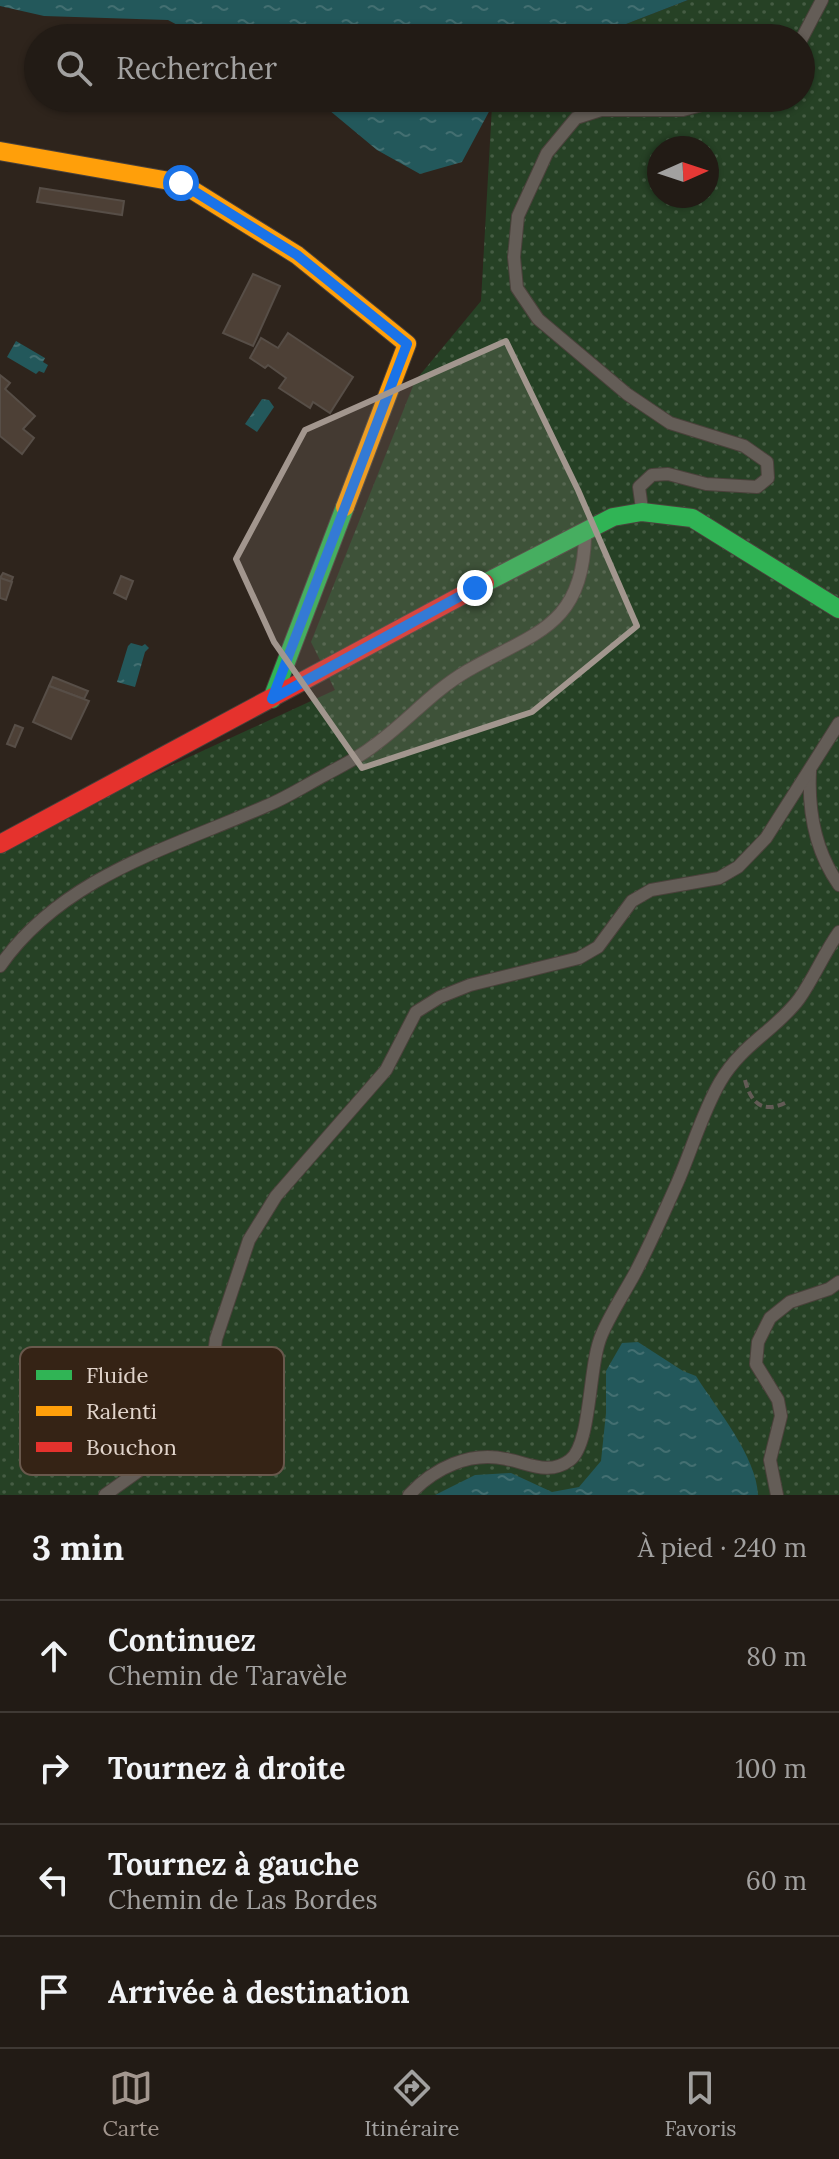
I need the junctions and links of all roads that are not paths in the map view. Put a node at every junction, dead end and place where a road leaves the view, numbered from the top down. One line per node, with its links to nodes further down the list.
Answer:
1 (822, 0): 2 (lane)
2 (809, 24)
3 (595, 112): 5 (lane)
4 (0, 151): 8 (street)
5 (642, 512): 6 (street); 7 (street)
6 (586, 533): 8 (street); 14 (lane)
7 (839, 609)
8 (272, 699): 11 (street)
9 (839, 723): 10 (lane)
10 (810, 768): 12 (lane); 16 (lane)
11 (0, 844)
12 (839, 885)
13 (839, 932): 19 (lane)
14 (0, 966)
15 (839, 1282): 20 (lane)
16 (216, 1347)
17 (133, 1475): 18 (lane)
18 (105, 1495)
19 (409, 1495)
20 (777, 1495)

